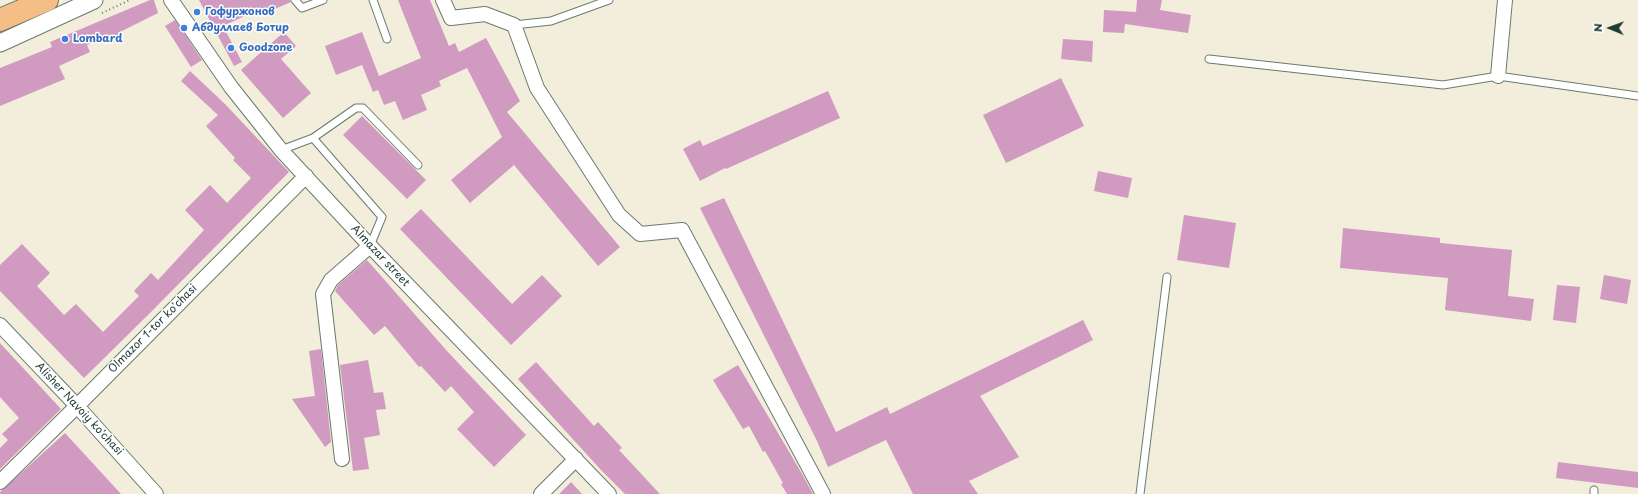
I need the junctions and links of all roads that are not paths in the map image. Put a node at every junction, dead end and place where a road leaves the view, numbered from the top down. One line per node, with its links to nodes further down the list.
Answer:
1 (10, 0): 11 (main road)
2 (47, 0): 12 (main road)
3 (94, 0): 15 (street)
4 (171, 0): 20 (street, Almazar street)
5 (295, 0): 6 (lane)
6 (322, 0)
7 (373, 0): 14 (lane)
8 (443, 0): 13 (street)
9 (609, 0): 13 (lane)
10 (1505, 0): 17 (street)
11 (0, 4)
12 (0, 20)
13 (514, 25): 33 (street)
14 (387, 39)
15 (0, 43)
16 (1209, 59): 17 (lane)
17 (1498, 76): 18 (lane)
18 (1638, 96)
19 (313, 138): 20 (lane); 21 (lane); 23 (lane)
20 (281, 150): 22 (street, Almazar street)
21 (418, 165)
22 (306, 176): 23 (street, Almazar street); 26 (street, Olmazor 1-tor ko'chasi)
23 (370, 246): 27 (street); 28 (street, Almazar street)
24 (1166, 277): 34 (lane)
25 (0, 325): 26 (street, Alisher Navoiy ko'chasi)
26 (77, 406): 29 (street, Olmazor 1-tor ko'chasi); 30 (street, Alisher Navoiy ko'chasi)
27 (342, 459)
28 (576, 459): 31 (street); 32 (street, Almazar street)
29 (0, 482)
30 (156, 494)
31 (541, 494)
32 (610, 494)
33 (823, 494)
34 (1140, 494)

